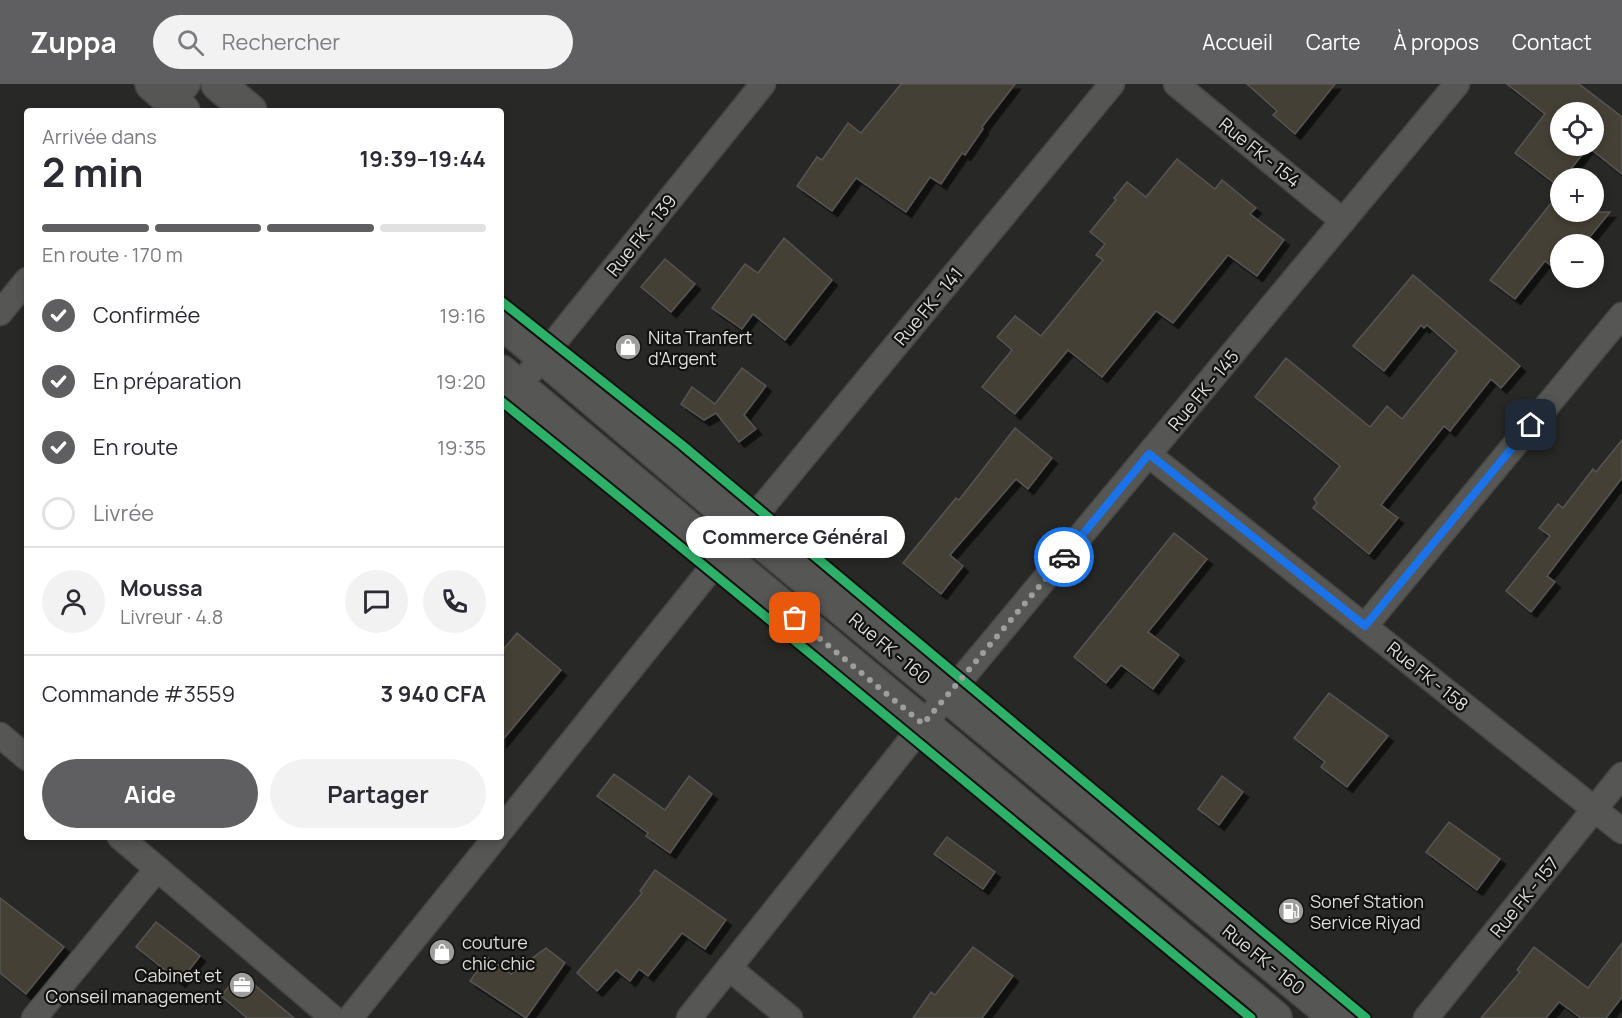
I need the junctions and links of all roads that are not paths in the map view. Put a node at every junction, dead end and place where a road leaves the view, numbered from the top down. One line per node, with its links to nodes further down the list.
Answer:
1 (218, 84): 6 (main road)
2 (763, 84): 12 (street, Rue FK - 139)
3 (1112, 84): 15 (street, Rue FK - 141)
4 (1176, 84): 7 (street, Rue FK - 154)
5 (1457, 84): 7 (street, Rue FK - 145)
6 (246, 108)
7 (1343, 221): 14 (street, Rue FK - 145)
8 (24, 284): 9 (street)
9 (0, 313)
10 (1622, 315): 17 (street)
11 (504, 324): 12 (main road, Rue FK - 160)
12 (543, 356): 13 (street, Rue FK - 139); 15 (main road, Rue FK - 160)
13 (510, 379): 16 (main road, Rue FK - 160)
14 (1149, 454): 17 (street, Rue FK - 158); 18 (street, Rue FK - 145)
15 (745, 528): 16 (street, Rue FK - 141); 18 (main road, Rue FK - 160)
16 (723, 557): 19 (main road, Rue FK - 160); 24 (street, Rue FK - 141)
17 (1365, 626): 23 (street, Rue FK - 158)
18 (949, 696): 19 (street, Rue FK - 145); 36 (main road, Rue FK - 160)
19 (923, 724): 29 (street, Rue FK - 145); 35 (main road, Rue FK - 160)
20 (0, 735): 21 (street)
21 (24, 755)
22 (1622, 776): 23 (street, Rue FK - 157)
23 (1594, 810): 25 (street, Rue FK - 158); 37 (street, Rue FK - 157)
24 (504, 826)
25 (1622, 831)
26 (124, 840): 28 (street)
27 (494, 840): 32 (street)
28 (157, 868): 30 (street); 31 (street)
29 (729, 968): 33 (street, Rue FK - 145); 34 (street)
30 (34, 1018)
31 (333, 1018)
32 (350, 1018)
33 (689, 1018)
34 (790, 1018)
35 (1275, 1018)
36 (1337, 1018)
37 (1426, 1018)

